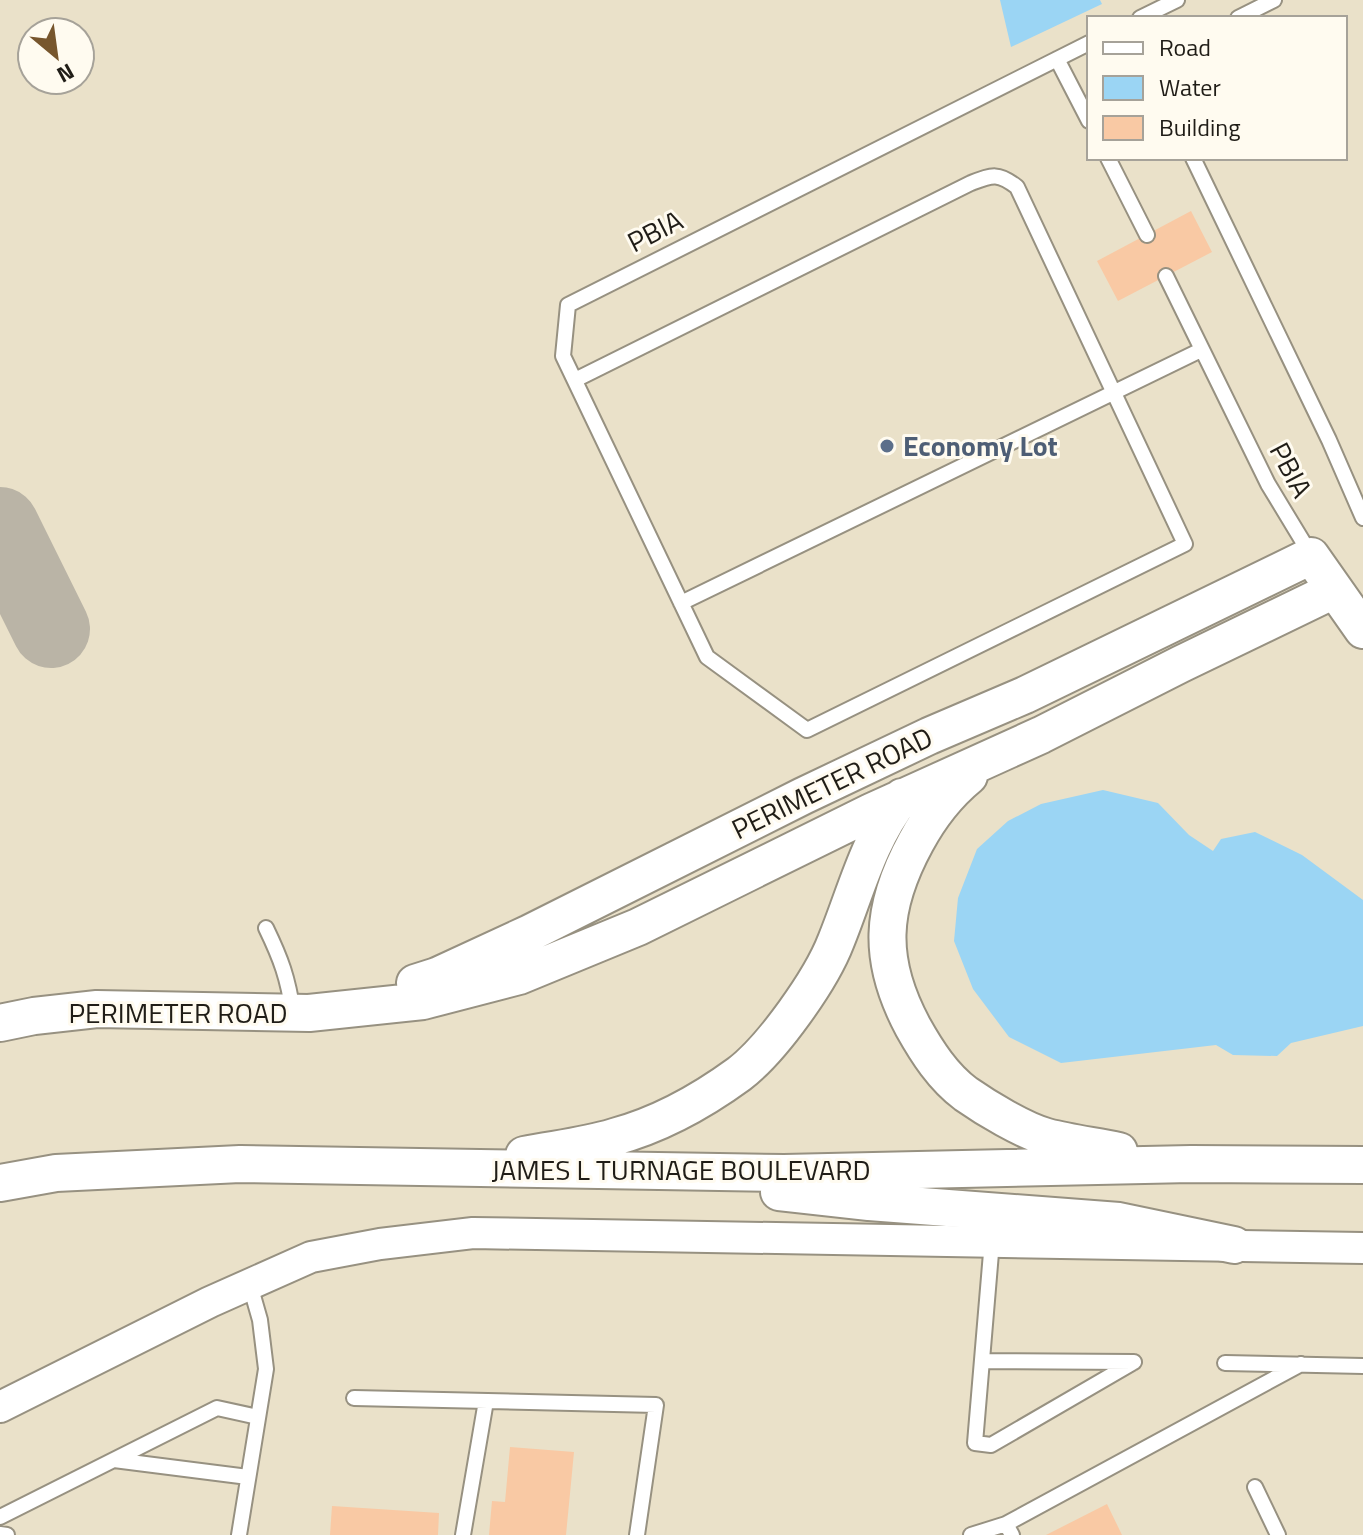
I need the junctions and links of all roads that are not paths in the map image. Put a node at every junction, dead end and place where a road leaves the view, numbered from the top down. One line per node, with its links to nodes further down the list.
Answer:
1 (1177, 0): 3 (lane)
2 (1274, 0): 4 (lane)
3 (1144, 16)
4 (1242, 16)
5 (1087, 44): 6 (lane, PBIA)
6 (1057, 59): 7 (lane); 13 (lane, PBIA)
7 (1087, 117)
8 (1109, 160): 10 (lane)
9 (1194, 160): 15 (lane)
10 (1147, 235)
11 (1166, 276): 12 (lane, PBIA)
12 (1201, 350): 14 (lane); 16 (lane, PBIA)
13 (575, 380): 14 (lane); 18 (lane, PBIA)
14 (1112, 393): 18 (lane); 18 (lane, PBIA)
15 (1363, 518)
16 (1311, 556): 17 (street); 20 (street, PERIMETER ROAD)
17 (1334, 590): 19 (street); 21 (street, PERIMETER ROAD)
18 (681, 603)
19 (1363, 630)
20 (1025, 695): 22 (street); 24 (street, PERIMETER ROAD)
21 (992, 757): 22 (street, PERIMETER ROAD); 26 (street)
22 (899, 800): 24 (street, PERIMETER ROAD); 28 (street)
23 (266, 928): 24 (lane)
24 (301, 1013): 25 (street, PERIMETER ROAD)
25 (0, 1023)
26 (1191, 1164): 27 (street, JAMES L TURNAGE BOULEVARD); 29 (street, JAMES L TURNAGE BOULEVARD)
27 (1363, 1165)
28 (456, 1168): 29 (street, JAMES L TURNAGE BOULEVARD); 30 (street, JAMES L TURNAGE BOULEVARD)
29 (635, 1171): 32 (street)
30 (0, 1183)
31 (992, 1241): 32 (street); 34 (street); 35 (lane)
32 (1234, 1245): 33 (street)
33 (1363, 1248)
34 (250, 1285): 41 (street); 42 (lane)
35 (982, 1361): 35 (lane)
36 (1225, 1363): 37 (lane)
37 (1301, 1364): 38 (lane); 47 (lane)
38 (1363, 1366)
39 (354, 1398): 40 (lane)
40 (486, 1401): 51 (lane); 52 (lane)
41 (0, 1407)
42 (258, 1417): 43 (lane); 44 (lane)
43 (114, 1460): 44 (lane); 46 (lane)
44 (248, 1477): 50 (lane)
45 (1255, 1487): 54 (lane)
46 (0, 1517)
47 (1009, 1530): 53 (lane)
48 (0, 1534): 49 (lane)
49 (7, 1535)
50 (239, 1535)
51 (463, 1535)
52 (637, 1535)
53 (971, 1535)
54 (1278, 1535)

